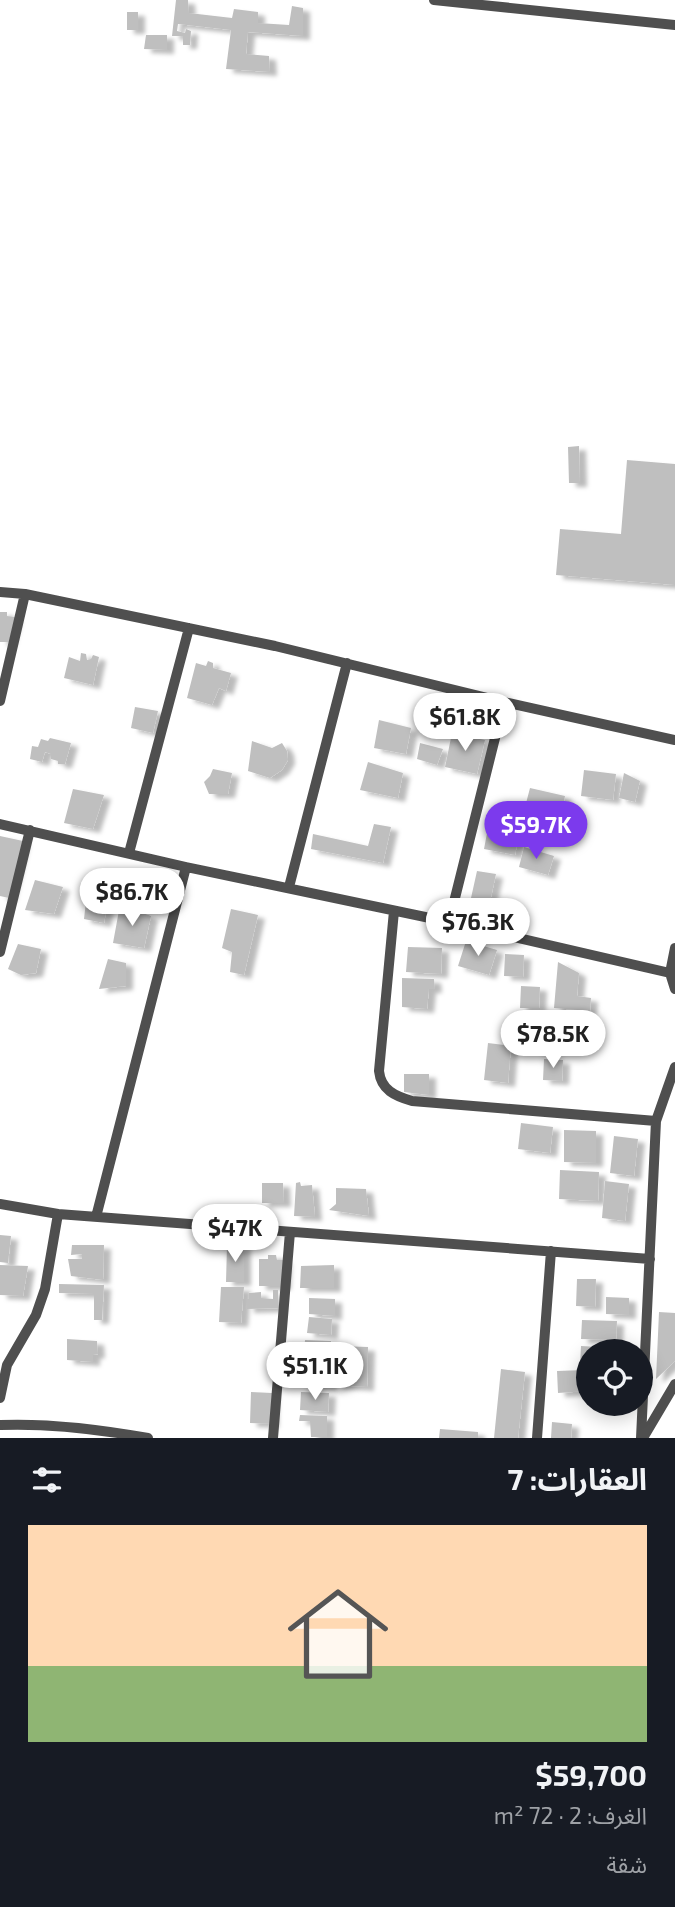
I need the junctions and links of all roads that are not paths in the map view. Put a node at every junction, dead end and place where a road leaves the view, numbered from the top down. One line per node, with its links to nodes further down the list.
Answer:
1 (434, 0): 2 (street)
2 (675, 25)
3 (0, 592): 4 (street)
4 (25, 594): 5 (street); 7 (street)
5 (189, 628): 6 (street); 12 (street)
6 (347, 663): 8 (street); 14 (street)
7 (0, 701)
8 (504, 702): 9 (street); 16 (street)
9 (675, 740)
10 (0, 824): 11 (street)
11 (30, 830): 12 (street); 18 (street)
12 (129, 853): 13 (street)
13 (186, 867): 14 (street); 25 (street)
14 (289, 887): 15 (street)
15 (394, 911): 16 (street); 22 (street)
16 (449, 922): 19 (street)
17 (675, 948): 19 (street)
18 (0, 952)
19 (670, 974): 20 (street)
20 (675, 989)
21 (675, 1067): 22 (street)
22 (656, 1121): 28 (street)
23 (0, 1204): 24 (street)
24 (58, 1214): 25 (street); 30 (street)
25 (96, 1217): 26 (street)
26 (290, 1232): 27 (street); 33 (street)
27 (551, 1251): 28 (street); 34 (street)
28 (650, 1259): 35 (street)
29 (675, 1384): 35 (street)
30 (0, 1398)
31 (0, 1425): 32 (street)
32 (148, 1438)
33 (273, 1438)
34 (537, 1438)
35 (642, 1438)

